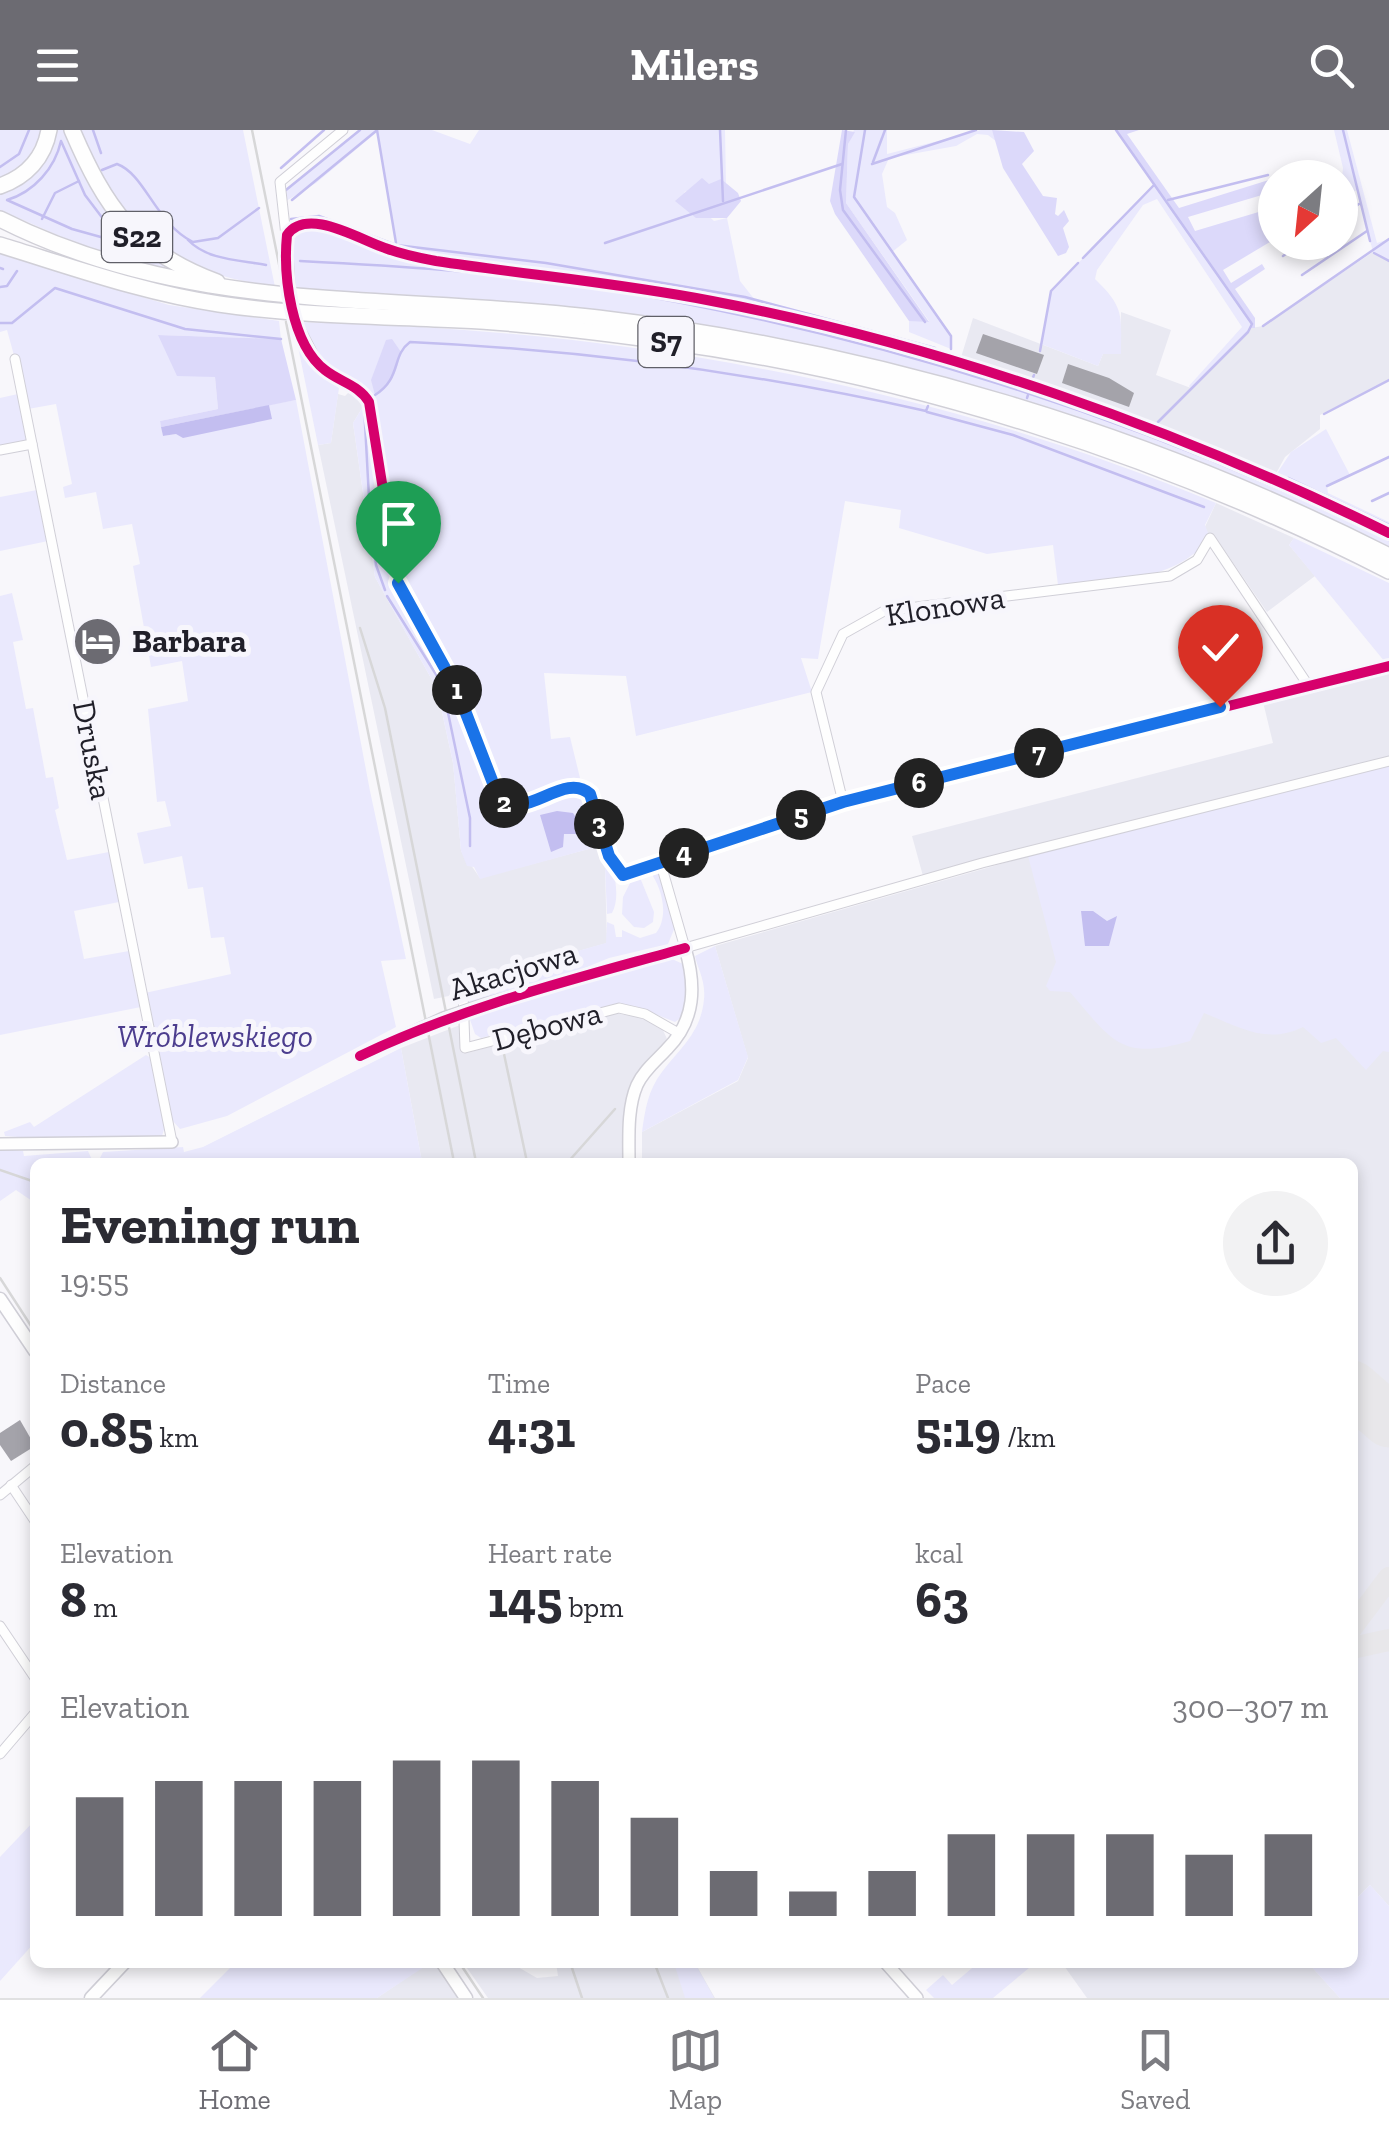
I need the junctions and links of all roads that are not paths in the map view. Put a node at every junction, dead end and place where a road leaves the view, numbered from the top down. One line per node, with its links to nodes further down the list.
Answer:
1 (49, 130): 4 (highway)
2 (72, 130): 11 (highway, S22)
3 (343, 130): 7 (street)
4 (0, 186)
5 (0, 219): 11 (highway, S7)
6 (0, 235): 9 (highway, S7)
7 (286, 239): 10 (street); 16 (street)
8 (0, 246): 9 (highway, S22)
9 (84, 271): 18 (highway, S7)
10 (290, 285)
11 (249, 293): 17 (highway, S7)
12 (297, 322): 23 (street)
13 (15, 359): 14 (street, Druska)
14 (32, 444): 15 (street); 28 (street, Druska)
15 (0, 450)
16 (1389, 533)
17 (1389, 556)
18 (1389, 572)
19 (1389, 666): 20 (street)
20 (1308, 685): 22 (street); 22 (street, Klonowa)
21 (1389, 761): 24 (street, Akacjowa)
22 (843, 802): 23 (street)
23 (660, 861): 24 (street)
24 (686, 948): 26 (street); 27 (street, Akacjowa, bridge)
25 (462, 993): 26 (street, Dębowa)
26 (680, 1034): 30 (street)
27 (360, 1056)
28 (172, 1142): 29 (street)
29 (0, 1144)
30 (629, 1158)
31 (0, 1299): 32 (main road)
32 (30, 1344)
33 (30, 1470): 34 (street)
34 (11, 1485): 35 (street); 36 (street)
35 (0, 1495)
36 (30, 1514)
37 (0, 1626): 38 (street)
38 (30, 1671)
39 (30, 1719): 40 (street)
40 (0, 1754)
41 (119, 1968): 44 (main road)
42 (446, 1968): 45 (main road)
43 (890, 1968): 46 (street)
44 (91, 1998)
45 (466, 1998)
46 (917, 1998)

